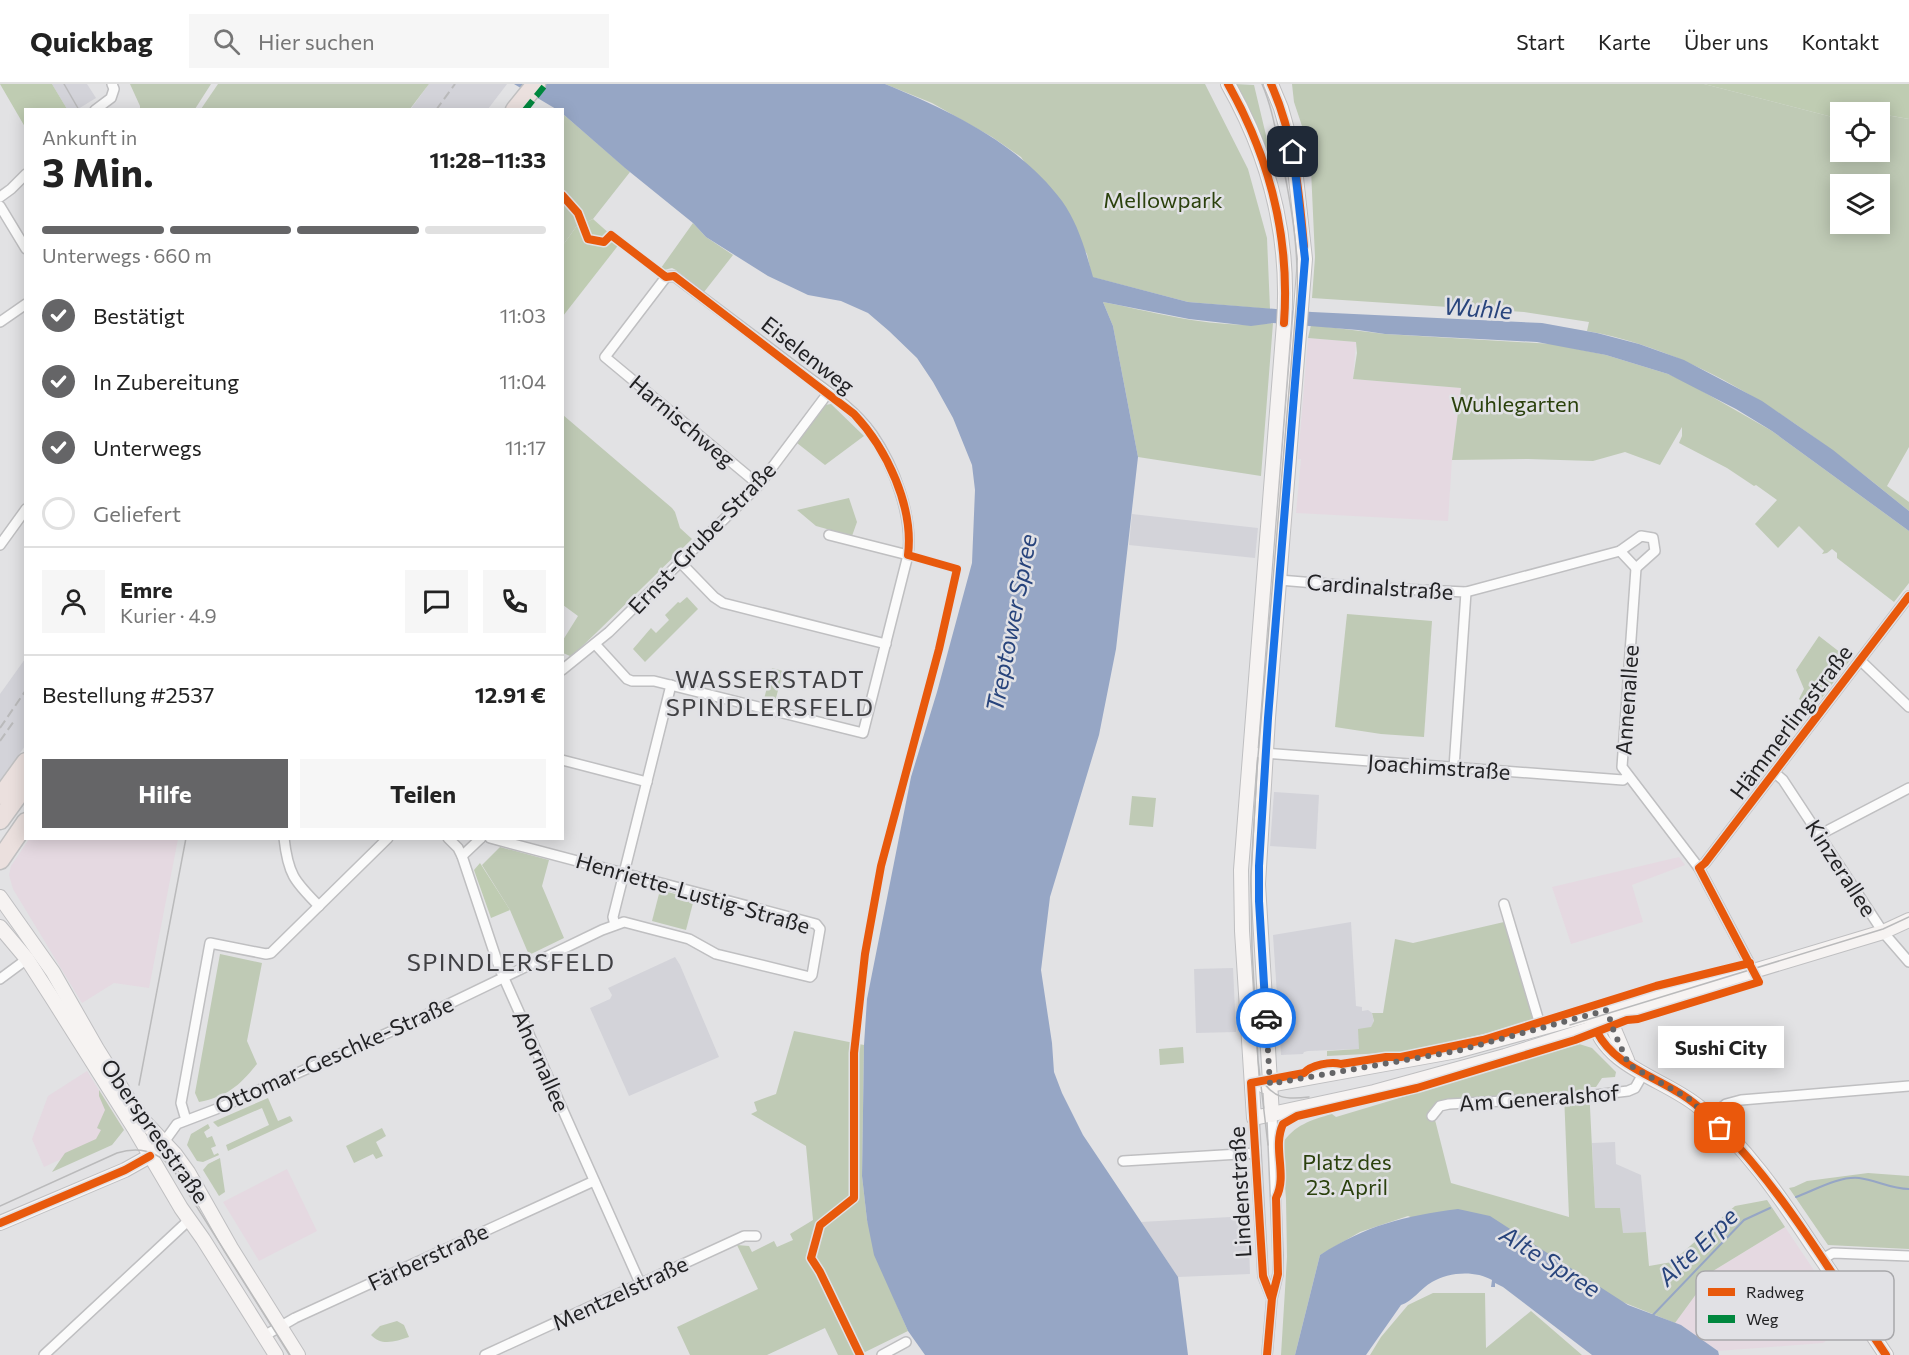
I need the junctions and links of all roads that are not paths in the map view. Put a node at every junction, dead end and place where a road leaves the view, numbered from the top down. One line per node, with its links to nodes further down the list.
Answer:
1 (520, 84): 6 (highway)
2 (536, 84): 6 (highway)
3 (1228, 84): 33 (main road, Lindenstraße)
4 (1271, 84): 24 (main road, Lindenstraße)
5 (113, 86): 7 (street)
6 (511, 106)
7 (98, 108)
8 (24, 176): 9 (street)
9 (0, 197)
10 (0, 206): 11 (street)
11 (24, 246)
12 (24, 305): 13 (street)
13 (0, 322)
14 (605, 357): 15 (street, Eiselenweg); 16 (street, Harnischweg)
15 (828, 393): 16 (street, Ernst-Grube-Straße); 21 (street, Eiselenweg)
16 (759, 485): 22 (street, Ernst-Grube-Straße)
17 (24, 512): 19 (street)
18 (829, 535): 21 (street)
19 (0, 545)
20 (1620, 551): 23 (street); 23 (street, Cardinalstraße); 25 (street, Cardinalstraße)
21 (908, 555): 28 (street, Eiselenweg)
22 (681, 563): 27 (street, Ernst-Grube-Straße); 28 (street)
23 (1636, 568): 39 (street, Annenallee)
24 (1279, 580): 25 (street, Cardinalstraße); 34 (main road, Lindenstraße)
25 (1466, 592): 37 (street)
26 (1909, 596): 29 (street, Hämmerlingstraße)
27 (595, 644): 30 (street, Ernst-Grube-Straße); 31 (street)
28 (886, 644): 31 (street, Eiselenweg)
29 (1861, 661): 32 (street); 38 (street, Hämmerlingstraße)
30 (564, 668)
31 (671, 685): 40 (street)
32 (1909, 707)
33 (1249, 752): 34 (street, Joachimstraße); 78 (main road, Lindenstraße)
34 (1267, 754): 37 (street, Joachimstraße); 76 (main road, Lindenstraße)
35 (564, 761): 40 (street)
36 (24, 765): 43 (highway)
37 (1454, 768): 39 (street, Joachimstraße)
38 (1775, 773): 47 (street, Kinzerallee); 55 (street, Hämmerlingstraße)
39 (1628, 776): 55 (street, Annenallee)
40 (647, 782): 56 (street)
41 (24, 788): 46 (highway)
42 (1909, 788): 47 (street)
43 (0, 798)
44 (24, 803): 46 (highway)
45 (24, 825): 54 (highway)
46 (2, 829)
47 (1819, 835): 63 (street, Kinzerallee)
48 (284, 840): 59 (street)
49 (386, 840): 59 (street)
50 (450, 840): 53 (street, Ahornallee)
51 (479, 840): 53 (street)
52 (498, 840): 56 (street, Henriette-Lustig-Straße)
53 (462, 856): 68 (street, Ahornallee)
54 (0, 860)
55 (1699, 868): 67 (street, Annenallee)
56 (624, 873): 61 (street); 64 (street, Henriette-Lustig-Straße)
57 (0, 897): 70 (main road, Oberspreestraße)
58 (1504, 904): 73 (street)
59 (319, 906): 83 (street)
60 (1909, 920): 63 (main road)
61 (615, 925): 64 (street, Ottomar-Geschke-Straße); 68 (street, Ottomar-Geschke-Straße)
62 (0, 927): 65 (main road, Oberspreestraße)
63 (1883, 932): 66 (street, Kinzerallee); 67 (main road)
64 (712, 953)
65 (27, 959): 69 (street); 70 (main road, Oberspreestraße)
66 (1909, 962)
67 (1754, 972): 71 (main road)
68 (503, 978): 83 (street, Ottomar-Geschke-Straße); 88 (street, Ahornallee)
69 (0, 979)
70 (62, 1002): 84 (main road, Oberspreestraße); 86 (main road, Oberspreestraße)
71 (1609, 1016): 72 (main road); 74 (main road)
72 (1593, 1021): 73 (main road); 74 (main road); 79 (main road)
73 (1541, 1028): 76 (main road)
74 (1629, 1065): 75 (main road)
75 (1643, 1074): 80 (street, Am Generalshof); 81 (main road)
76 (1270, 1084): 78 (main road); 79 (main road, Lindenstraße)
77 (1909, 1086): 81 (street)
78 (1252, 1088): 82 (main road, Lindenstraße)
79 (1272, 1115): 82 (main road); 96 (street, Lindenstraße)
80 (1432, 1116)
81 (1710, 1117): 93 (main road)
82 (1254, 1118): 85 (street, Lindenstraße)
83 (186, 1120): 84 (street, Ottomar-Geschke-Straße)
84 (164, 1142): 86 (main road, Ottomar-Geschke-Straße); 97 (main road, Oberspreestraße)
85 (1256, 1153): 87 (street); 96 (street, Lindenstraße)
86 (150, 1156): 89 (main road, Oberspreestraße); 90 (main road, Ottomar-Geschke-Straße)
87 (1123, 1161)
88 (594, 1181): 95 (street, Ahornallee); 97 (street, Färberstraße)
89 (189, 1220): 98 (main road, Oberspreestraße); 101 (street)
90 (0, 1223)
91 (756, 1236): 95 (street, Mentzelstraße)
92 (1909, 1256): 93 (street)
93 (1822, 1259): 94 (main road)
94 (1830, 1271)
95 (640, 1283): 104 (street, Mentzelstraße)
96 (1272, 1298): 106 (street, Lindenstraße)
97 (280, 1326): 98 (street, Färberstraße); 103 (main road, Oberspreestraße)
98 (264, 1336): 102 (main road, Oberspreestraße)
99 (1876, 1340): 107 (main road)
100 (906, 1342): 105 (street)
101 (44, 1355)
102 (276, 1355)
103 (298, 1355)
104 (485, 1355)
105 (882, 1355)
106 (1267, 1355)
107 (1886, 1355)

